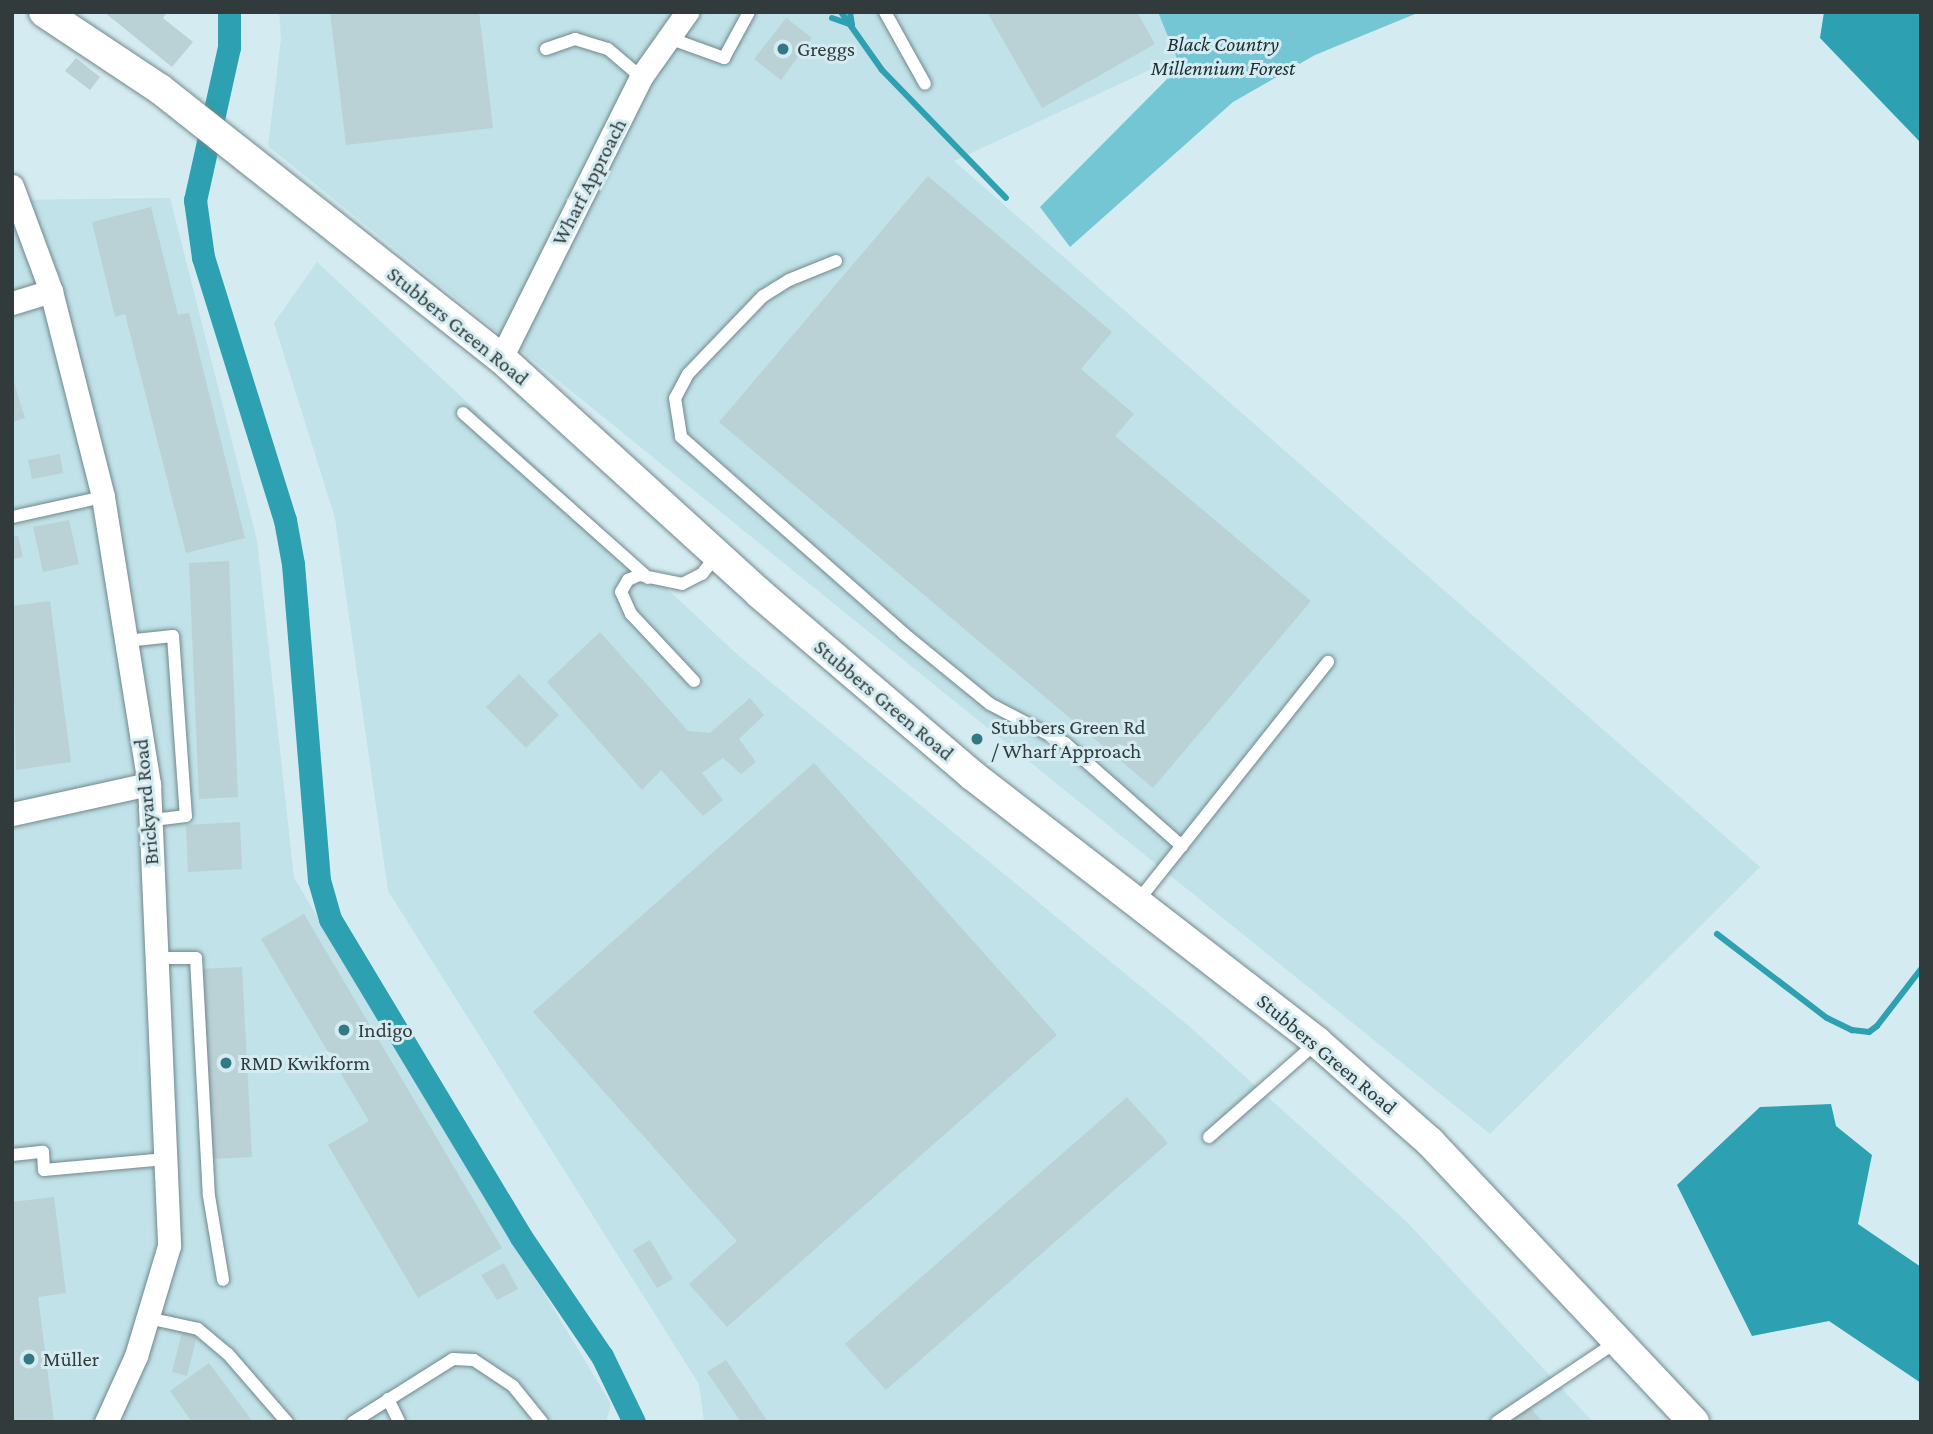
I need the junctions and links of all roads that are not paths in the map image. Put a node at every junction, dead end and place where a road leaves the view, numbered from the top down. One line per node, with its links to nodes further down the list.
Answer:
1 (44, 12): 13 (street, Stubbers Green Road)
2 (687, 12): 5 (street, Wharf Approach)
3 (750, 12): 5 (lane)
4 (886, 12): 8 (lane)
5 (668, 38): 7 (street, Wharf Approach)
6 (546, 49): 7 (lane)
7 (642, 77): 13 (street, Wharf Approach)
8 (925, 84)
9 (12, 186): 11 (street, Brickyard Road)
10 (836, 261): 25 (lane)
11 (51, 292): 12 (street); 15 (street, Brickyard Road)
12 (12, 303)
13 (501, 358): 17 (street, Stubbers Green Road)
14 (463, 413): 18 (lane)
15 (103, 497): 16 (lane); 19 (street, Brickyard Road)
16 (12, 517)
17 (717, 555): 18 (lane); 26 (street, Stubbers Green Road)
18 (648, 578): 21 (lane)
19 (126, 641): 22 (street, Brickyard Road); 24 (lane)
20 (1328, 662): 25 (lane)
21 (694, 681)
22 (149, 784): 23 (street); 24 (street, Brickyard Road)
23 (12, 814)
24 (151, 820): 27 (street, Brickyard Road)
25 (1182, 846): 26 (lane)
26 (1137, 902): 28 (street, Stubbers Green Road)
27 (156, 958): 31 (street, Brickyard Road); 32 (lane)
28 (1318, 1042): 29 (lane); 34 (street, Stubbers Green Road)
29 (1209, 1137)
30 (12, 1155): 31 (lane)
31 (166, 1159): 33 (street, Brickyard Road)
32 (223, 1280)
33 (148, 1318): 36 (street, Brickyard Road); 37 (lane)
34 (1619, 1340): 41 (lane); 42 (street, Stubbers Green Road)
35 (388, 1399): 38 (lane); 39 (lane); 40 (lane)
36 (106, 1422)
37 (287, 1422)
38 (353, 1422)
39 (400, 1422)
40 (542, 1422)
41 (1497, 1422)
42 (1694, 1422)

